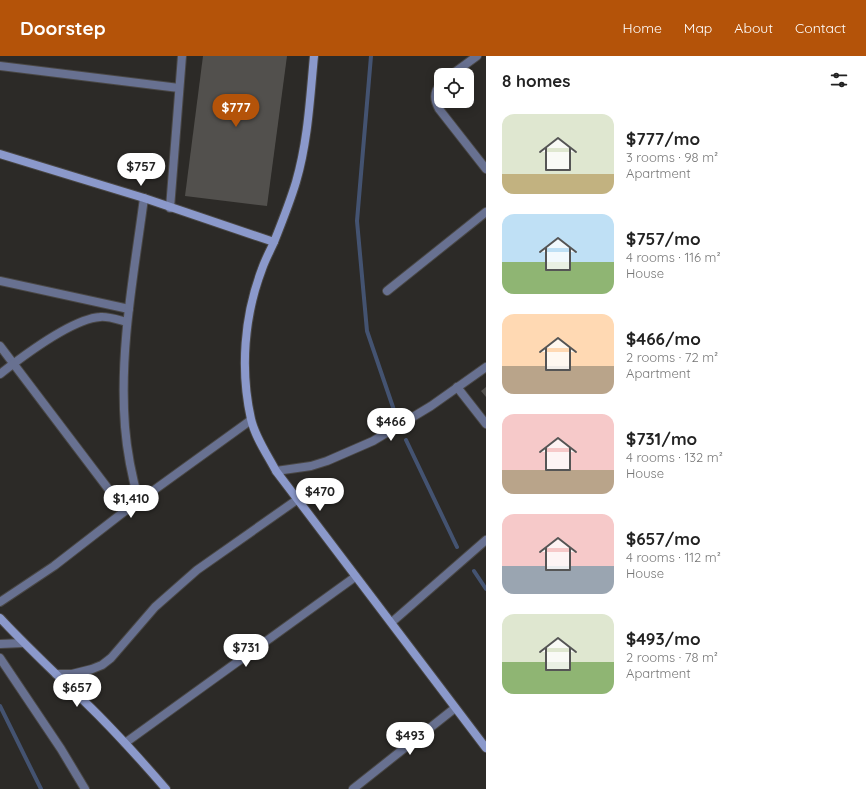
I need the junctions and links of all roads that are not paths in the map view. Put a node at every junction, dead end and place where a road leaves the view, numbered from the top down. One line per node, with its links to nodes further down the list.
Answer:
1 (182, 56): 6 (street)
2 (314, 56): 13 (main road)
3 (477, 56): 5 (street)
4 (0, 66): 6 (street)
5 (461, 68)
6 (179, 88): 11 (street)
7 (438, 108): 9 (street)
8 (0, 154): 10 (main road)
9 (486, 169)
10 (144, 198): 11 (main road); 16 (street)
11 (170, 208): 13 (main road)
12 (486, 212): 15 (street)
13 (274, 242): 23 (main road)
14 (0, 281): 16 (street)
15 (387, 291)
16 (129, 309): 17 (street)
17 (127, 322): 19 (street); 27 (street)
18 (0, 346): 19 (street)
19 (14, 363): 21 (street); 28 (street)
20 (486, 367): 22 (street)
21 (0, 374)
22 (458, 387): 24 (street); 25 (street)
23 (251, 420): 25 (main road); 27 (street)
24 (486, 424)
25 (276, 471): 26 (main road)
26 (298, 499): 30 (main road); 37 (street)
27 (139, 502): 28 (street)
28 (125, 511): 31 (street)
29 (486, 540): 33 (street)
30 (355, 577): 33 (main road); 39 (street)
31 (0, 602)
32 (0, 618): 34 (main road)
33 (392, 622): 38 (main road)
34 (23, 643): 35 (street); 37 (main road)
35 (0, 644)
36 (0, 658): 41 (street)
37 (56, 674): 39 (main road)
38 (455, 708): 40 (main road); 43 (street)
39 (125, 743): 42 (main road)
40 (486, 748)
41 (85, 789)
42 (166, 789)
43 (353, 789)

